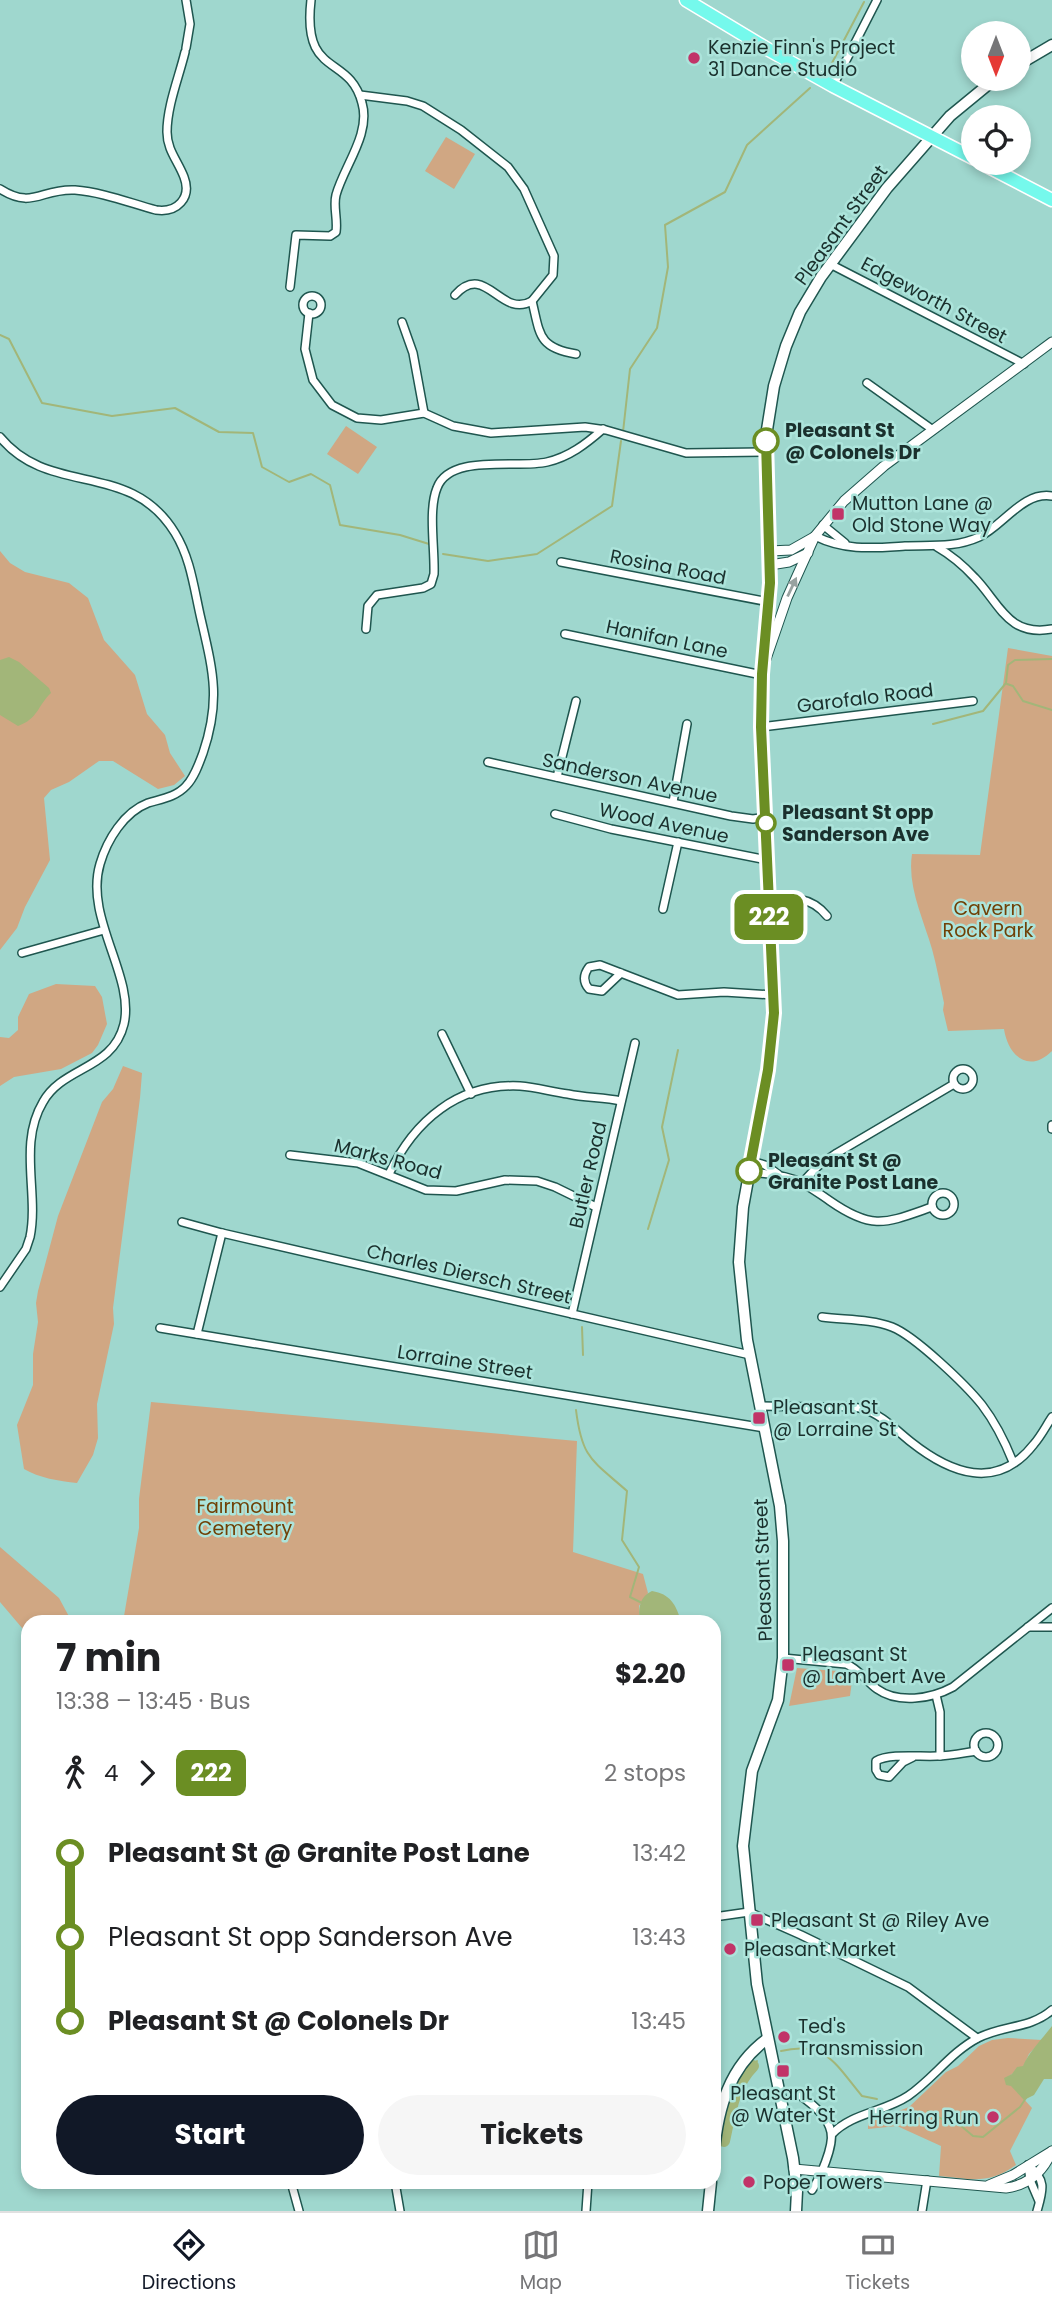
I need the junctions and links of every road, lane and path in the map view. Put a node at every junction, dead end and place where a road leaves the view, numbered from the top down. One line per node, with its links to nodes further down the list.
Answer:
1 (186, 0): 13 (street)
2 (311, 0): 9 (street)
3 (686, 0): 7 (main road)
4 (877, 0): 7 (street)
5 (1052, 46): 6 (main road)
6 (1031, 58)
7 (833, 86): 10 (main road)
8 (980, 91): 10 (main road, Pleasant Street)
9 (360, 95): 16 (street); 18 (street)
10 (930, 136): 11 (main road); 15 (main road, Pleasant Street)
11 (961, 153)
12 (1004, 175): 14 (main road)
13 (0, 189)
14 (1052, 200)
15 (830, 264): 23 (street, Edgeworth Street); 29 (main road, Pleasant Street)
16 (290, 286)
17 (455, 295): 18 (street)
18 (532, 302): 22 (street)
19 (309, 313): 25 (street)
20 (402, 322): 25 (street)
21 (1052, 342): 23 (street)
22 (576, 354)
23 (1024, 364): 27 (street)
24 (867, 383): 27 (street)
25 (424, 413): 26 (street)
26 (603, 429): 29 (street); 40 (street)
27 (933, 430): 31 (street)
28 (0, 437): 58 (street)
29 (765, 452): 35 (main road, Pleasant Street)
30 (1052, 496): 34 (street)
31 (824, 526): 32 (street); 33 (street)
32 (816, 536): 33 (street); 35 (street); 36 (street)
33 (849, 545): 34 (street)
34 (936, 547): 41 (street)
35 (770, 551): 38 (main road, Pleasant Street)
36 (808, 552): 38 (street); 43 (street, one-way to 36)
37 (561, 562): 39 (street, Rosina Road)
38 (770, 565): 39 (main road, Pleasant Street)
39 (769, 602): 43 (main road, Pleasant Street)
40 (366, 629)
41 (1052, 629)
42 (565, 634): 43 (street, Hanifan Lane)
43 (762, 674): 47 (main road, Pleasant Street)
44 (576, 701): 49 (street)
45 (973, 701): 47 (street, Garofalo Road)
46 (687, 724): 50 (street)
47 (761, 727): 52 (main road, Pleasant Street)
48 (488, 762): 49 (street, Sanderson Avenue)
49 (557, 777): 50 (street, Sanderson Avenue)
50 (673, 802): 52 (street, Sanderson Avenue)
51 (555, 814): 53 (street, Wood Avenue)
52 (766, 817): 54 (main road, Pleasant Street)
53 (678, 842): 54 (street, Wood Avenue); 56 (street)
54 (766, 860): 55 (main road, Pleasant Street)
55 (768, 900): 57 (street); 61 (main road, Pleasant Street)
56 (663, 909)
57 (827, 916)
58 (104, 930): 59 (street); 75 (street)
59 (22, 953)
60 (621, 973): 60 (street); 61 (street)
61 (774, 995): 68 (main road, Pleasant Street)
62 (442, 1034): 65 (street)
63 (635, 1043): 66 (street, Butler Road)
64 (954, 1084): 70 (street)
65 (471, 1094): 66 (street); 69 (street)
66 (621, 1101): 71 (street, Butler Road)
67 (290, 1154): 69 (street, Marks Road)
68 (750, 1166): 70 (street); 80 (main road, Pleasant Street)
69 (389, 1174): 71 (street, Marks Road)
70 (802, 1183): 72 (street)
71 (596, 1207): 76 (street, Butler Road)
72 (932, 1208)
73 (183, 1223): 74 (street, Charles Diersch Street)
74 (222, 1233): 76 (street, Charles Diersch Street); 79 (street)
75 (0, 1287)
76 (572, 1314): 80 (street, Charles Diersch Street)
77 (822, 1317): 84 (street)
78 (160, 1328): 79 (street, Lorraine Street)
79 (197, 1334): 83 (street, Lorraine Street)
80 (750, 1355): 81 (main road, Pleasant Street)
81 (761, 1406): 83 (main road, Pleasant Street); 84 (street)
82 (1052, 1417): 84 (street)
83 (765, 1428): 88 (main road, Pleasant Street)
84 (1013, 1462)
85 (1052, 1608): 86 (street)
86 (1028, 1627): 87 (street); 89 (street)
87 (1052, 1627)
88 (783, 1658): 89 (street); 93 (main road, Pleasant Street)
89 (936, 1695): 92 (street)
90 (976, 1751): 92 (street)
91 (913, 1756): 91 (street); 92 (street)
92 (940, 1756)
93 (749, 1912): 94 (street); 96 (street); 97 (main road, Pleasant Street)
94 (721, 1916)
95 (1052, 2010): 96 (street)
96 (977, 2038): 100 (street)
97 (767, 2039): 99 (main road); 103 (main road, Pleasant Street)
98 (798, 2094): 100 (street)
99 (721, 2107)
100 (832, 2134): 104 (street)
101 (1052, 2151): 102 (street); 105 (street)
102 (1028, 2165): 105 (street); 107 (street)
103 (794, 2169): 104 (street); 117 (main road, Pleasant Street)
104 (822, 2171): 106 (street); 112 (street)
105 (1034, 2177): 107 (street); 119 (street)
106 (927, 2180): 107 (street); 118 (street)
107 (986, 2186)
108 (293, 2189): 113 (street)
109 (396, 2189): 114 (street)
110 (588, 2189): 115 (street)
111 (710, 2189): 116 (main road)
112 (812, 2190)
113 (299, 2211)
114 (400, 2211)
115 (586, 2211)
116 (708, 2211)
117 (796, 2211)
118 (922, 2211)
119 (1037, 2211)

